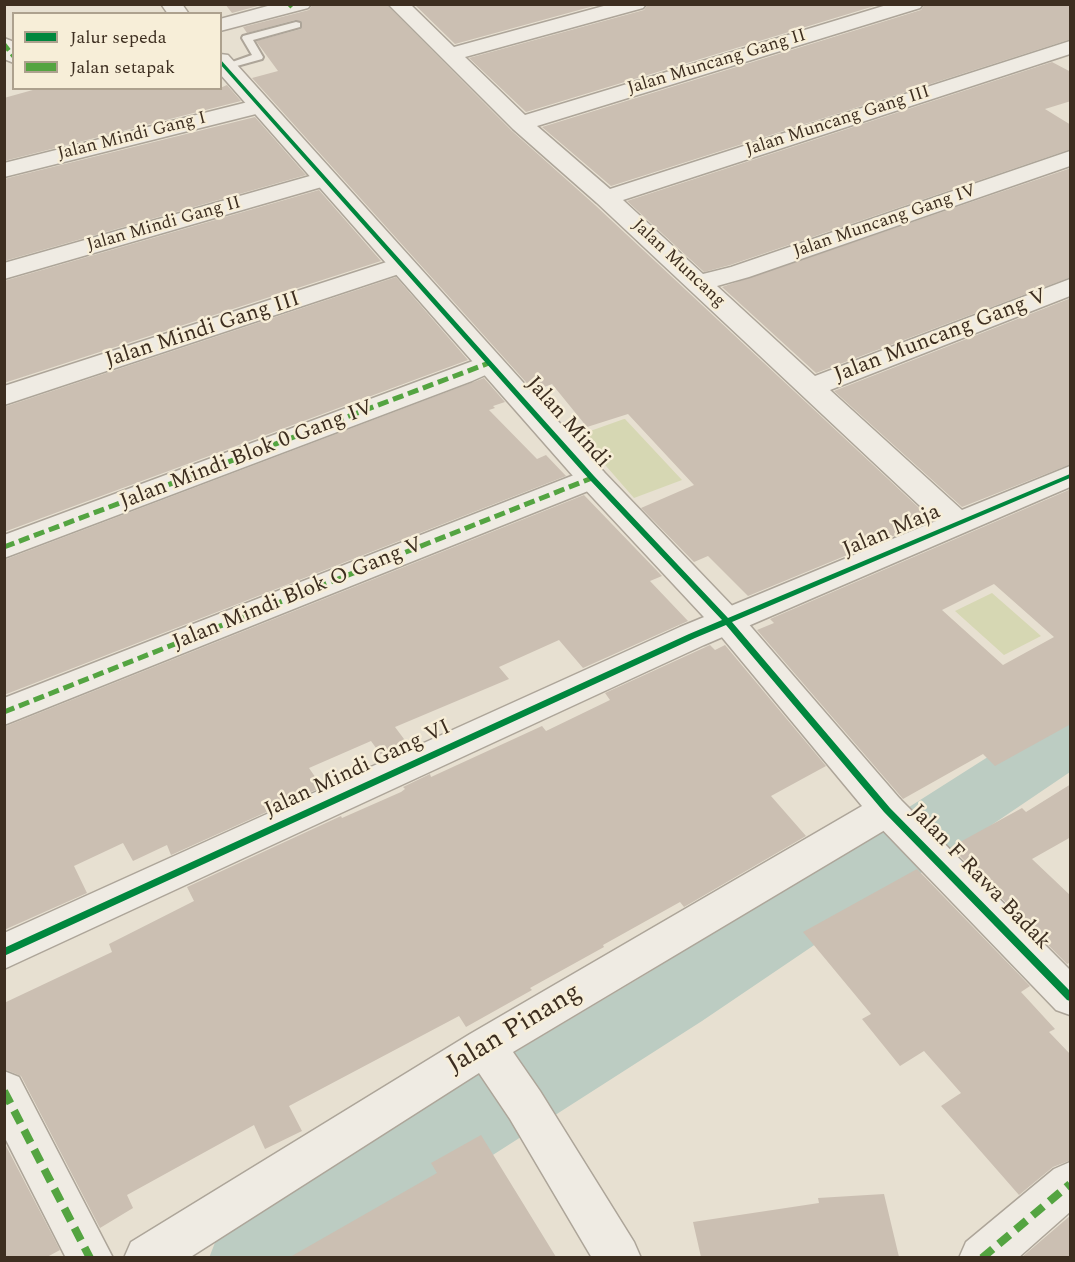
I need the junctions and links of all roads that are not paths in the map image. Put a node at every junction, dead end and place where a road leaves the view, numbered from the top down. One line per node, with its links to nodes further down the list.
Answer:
1 (398, 4): 7 (street, Jalan Muncang)
2 (636, 4): 7 (street)
3 (913, 4): 10 (street, Jalan Muncang Gang II)
4 (294, 10): 5 (street); 8 (lane)
5 (222, 25)
6 (1071, 47): 14 (street, Jalan Muncang Gang III)
7 (448, 56): 10 (street, Jalan Muncang)
8 (223, 63): 9 (street, Jalan Mindi)
9 (260, 106): 12 (street, Jalan Mindi Gang I); 13 (street, Jalan Mindi)
10 (521, 124): 14 (street, Jalan Muncang)
11 (1071, 158): 17 (street, Jalan Muncang Gang IV)
12 (4, 170)
13 (324, 179): 15 (street, Jalan Mindi); 16 (street, Jalan Mindi Gang II)
14 (606, 198): 17 (street, Jalan Muncang)
15 (402, 265): 19 (street, Jalan Mindi); 21 (street, Jalan Mindi Gang III)
16 (4, 271)
17 (698, 283): 20 (street, Jalan Muncang)
18 (1071, 287): 20 (street, Jalan Muncang Gang V)
19 (489, 363): 23 (street, Jalan Mindi); 25 (street, Jalan Mindi Blok 0 Gang IV)
20 (812, 387): 24 (street, Jalan Muncang)
21 (4, 396)
22 (1071, 476): 24 (street, Jalan Maja)
23 (592, 478): 26 (street, Jalan Mindi); 27 (street, Jalan Mindi Blok O Gang V)
24 (958, 524): 26 (street, Jalan Maja)
25 (4, 547)
26 (728, 622): 28 (street, Jalan Mindi); 29 (street, Jalan Mindi Gang VI)
27 (4, 712)
28 (892, 815): 30 (street, Jalan F Rawa Badak); 31 (street, Jalan Pinang)
29 (4, 951)
30 (1071, 997)
31 (491, 1054): 35 (street, Jalan Pinang); 36 (street)
32 (4, 1091): 34 (street)
33 (1071, 1184): 37 (street)
34 (90, 1257)
35 (147, 1257)
36 (618, 1257)
37 (982, 1257)

